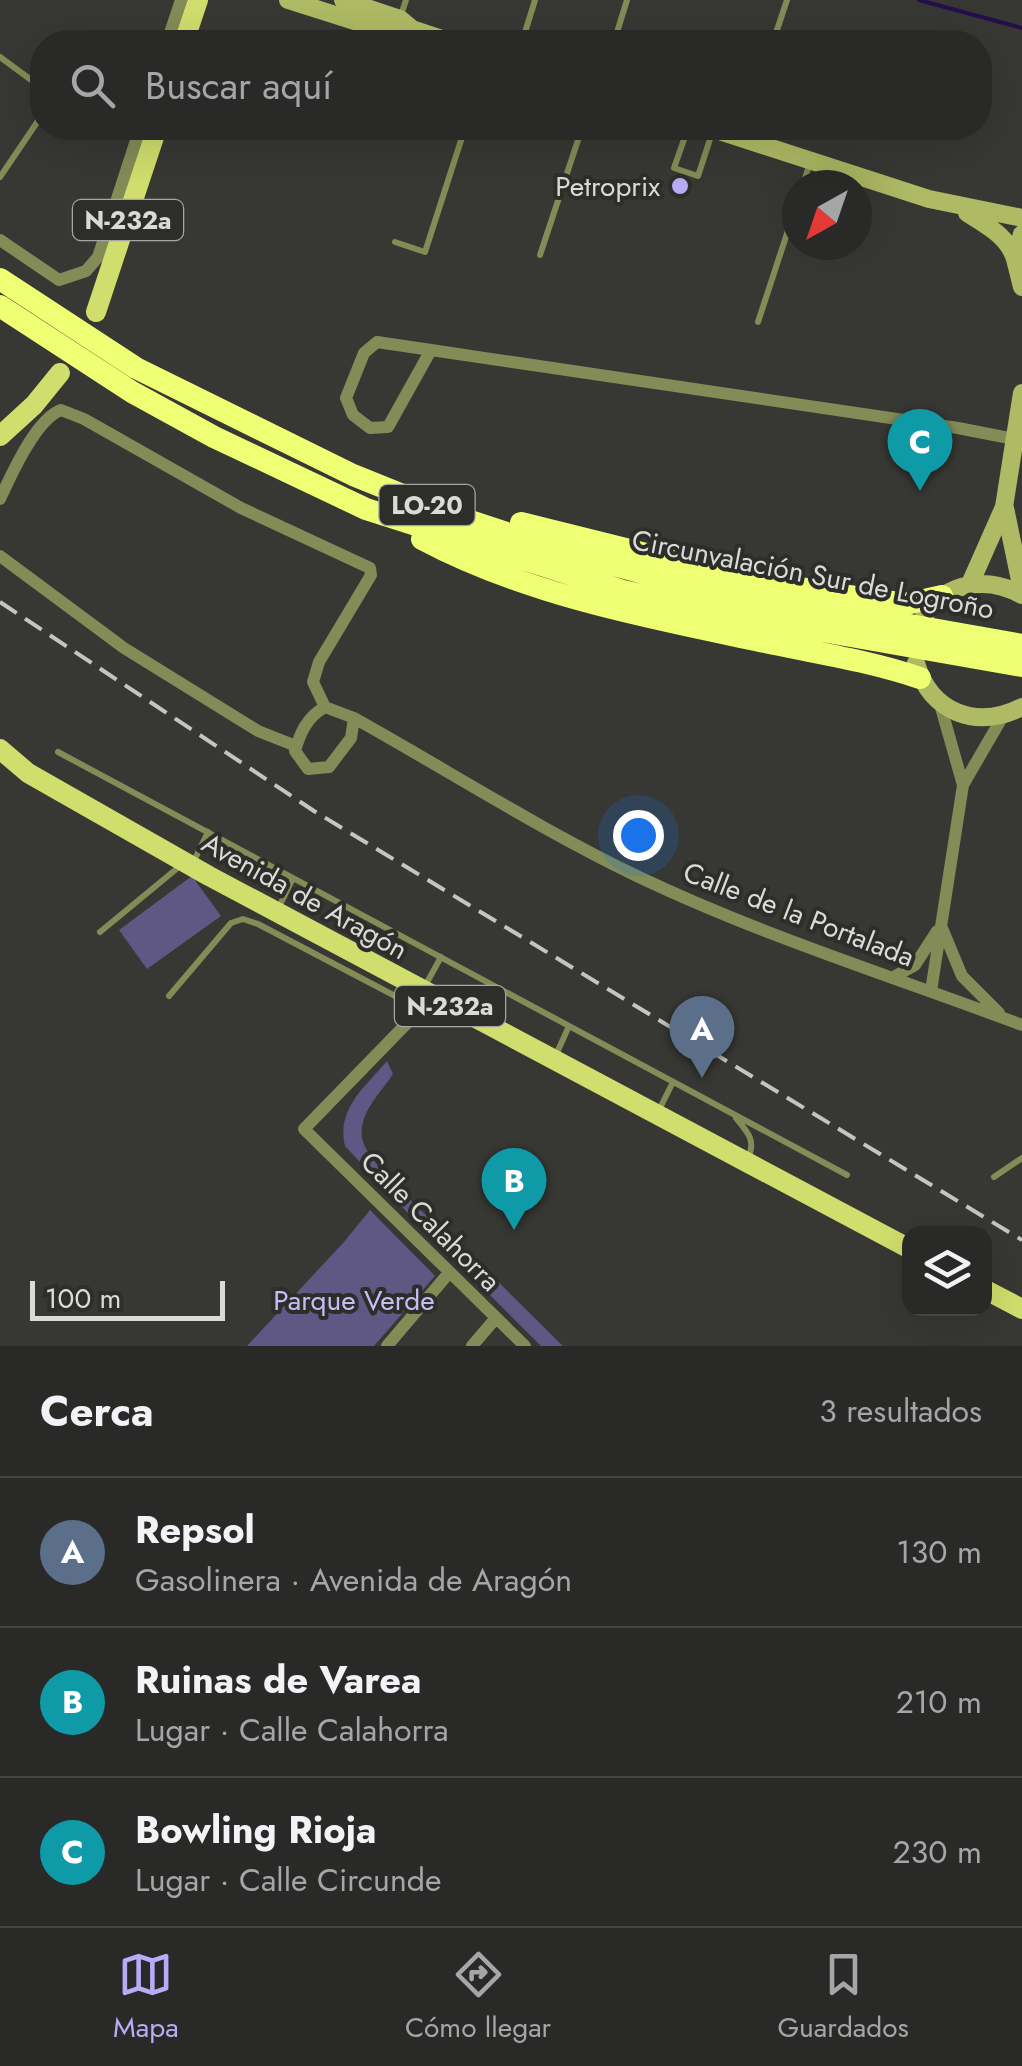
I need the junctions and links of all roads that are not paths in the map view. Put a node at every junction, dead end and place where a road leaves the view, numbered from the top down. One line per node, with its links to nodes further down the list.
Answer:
1 (181, 0): 10 (street)
2 (198, 0): 11 (main road)
3 (288, 0): 12 (main road)
4 (342, 0): 9 (main road)
5 (406, 0): 9 (lane)
6 (535, 0): 15 (lane)
7 (627, 0): 16 (lane)
8 (786, 0): 17 (lane)
9 (406, 24): 13 (main road); 14 (main road)
10 (171, 30)
11 (188, 30)
12 (383, 30)
13 (393, 30)
14 (421, 30)
15 (526, 30)
16 (618, 30)
17 (777, 30)
18 (0, 56): 19 (lane)
19 (30, 79)
20 (30, 133): 30 (lane)
21 (136, 140): 34 (street)
22 (153, 140): 42 (main road, N-232a)
23 (461, 140): 35 (lane)
24 (578, 140): 37 (lane)
25 (684, 140): 26 (lane)
26 (708, 140)
27 (761, 140): 28 (main road)
28 (811, 160): 29 (lane); 31 (main road)
29 (808, 170)
30 (0, 177)
31 (959, 207): 32 (main road); 38 (main road)
32 (1022, 218)
33 (1022, 234): 38 (main road)
34 (0, 240)
35 (395, 242)
36 (782, 249): 43 (lane)
37 (540, 255)
38 (1015, 259): 40 (main road)
39 (0, 279): 51 (highway, Circunvalación Sur de Logroño / LO-20)
40 (1022, 286)
41 (0, 306): 54 (highway, Circunvalación Sur de Logroño / LO-20)
42 (96, 312)
43 (758, 322)
44 (432, 350): 44 (street); 50 (street)
45 (1022, 394): 50 (main road)
46 (37, 401): 47 (street); 48 (main road); 49 (main road)
47 (59, 410): 52 (street); 65 (street)
48 (0, 419)
49 (0, 436)
50 (1014, 439): 53 (main road)
51 (304, 450): 58 (highway); 60 (highway, Circunvalación Sur de Logroño / LO-20)
52 (0, 498)
53 (1004, 508): 56 (main road); 57 (main road)
54 (366, 509): 60 (highway, Circunvalación Sur de Logroño / LO-20); 63 (highway)
55 (0, 556): 69 (street)
56 (970, 584): 57 (main road); 58 (main road)
57 (1022, 592)
58 (942, 596): 59 (main road)
59 (924, 616)
60 (894, 633): 61 (highway, Circunvalación Sur de Logroño / LO-20); 62 (highway, Circunvalación Sur de Logroño / LO-20)
61 (1022, 645)
62 (1022, 666)
63 (918, 670): 64 (main road)
64 (940, 704): 67 (main road); 72 (street)
65 (326, 707): 68 (street, Calle de la Portalada); 69 (street)
66 (1022, 707): 67 (main road)
67 (1003, 716): 72 (street)
68 (354, 718): 69 (street); 80 (street, Calle de la Portalada)
69 (296, 746)
70 (0, 749): 74 (main road, Avenida de Aragón / N-232a)
71 (58, 752): 73 (lane)
72 (963, 785): 77 (street)
73 (208, 832): 74 (lane); 75 (lane)
74 (188, 864): 76 (main road, Avenida de Aragón / N-232a); 78 (lane)
75 (293, 878): 76 (lane); 79 (lane)
76 (277, 911): 83 (main road, Avenida de Aragón / N-232a)
77 (941, 925): 80 (street); 81 (street); 84 (street)
78 (100, 932)
79 (441, 957): 83 (lane); 86 (lane)
80 (892, 978): 81 (street, Calle de la Portalada)
81 (931, 991): 84 (street, Calle de la Portalada)
82 (169, 996): 83 (lane)
83 (424, 998): 87 (main road, Avenida de Aragón / N-232a); 96 (street, Calle Calahorra)
84 (1006, 1019): 85 (street, Calle de la Portalada)
85 (1022, 1025)
86 (570, 1026): 87 (lane); 88 (lane)
87 (553, 1061): 90 (main road, Avenida de Aragón / N-232a)
88 (673, 1082): 89 (lane); 90 (lane)
89 (732, 1114): 92 (lane); 93 (lane)
90 (656, 1115): 92 (main road, Avenida de Aragón / N-232a)
91 (1022, 1158): 94 (lane)
92 (746, 1162): 95 (main road, Avenida de Aragón / N-232a)
93 (846, 1175)
94 (994, 1176)
95 (902, 1246)
96 (448, 1274): 99 (street, Calle Calahorra); 100 (street)
97 (992, 1293): 98 (main road)
98 (1022, 1309)
99 (496, 1319): 101 (street); 102 (street, Calle Calahorra)
100 (387, 1346)
101 (472, 1346)
102 (525, 1346)

